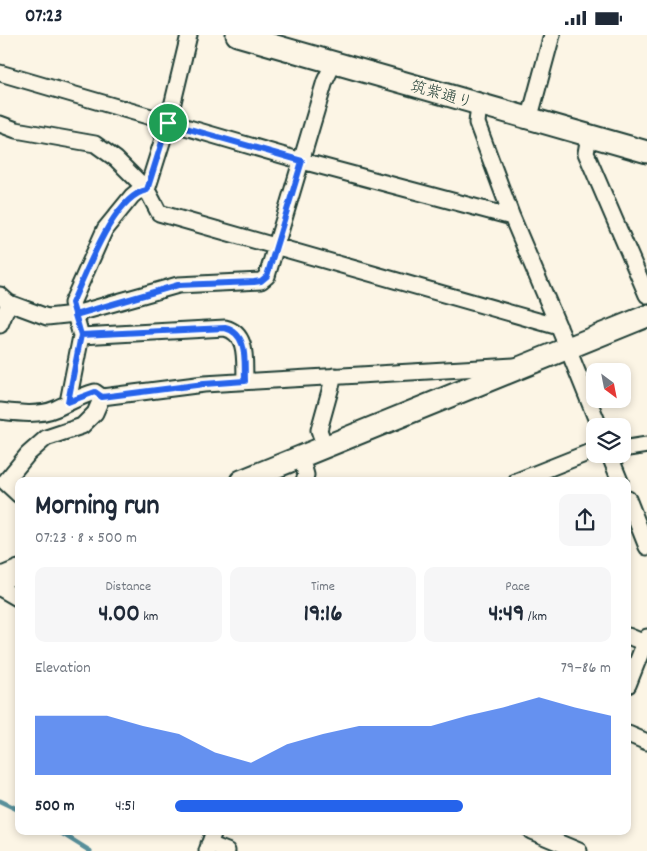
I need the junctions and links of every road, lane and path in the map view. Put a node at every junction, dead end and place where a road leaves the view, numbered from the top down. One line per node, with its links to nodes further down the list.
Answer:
1 (189, 35): 8 (street)
2 (237, 35): 4 (street, 筑紫通り)
3 (552, 35): 7 (street)
4 (334, 62): 6 (street, 筑紫通り); 12 (street)
5 (0, 73): 8 (street)
6 (479, 104): 7 (street, 筑紫通り); 14 (street)
7 (529, 120): 10 (street, 筑紫通り)
8 (168, 123): 12 (street); 13 (street)
9 (0, 124): 13 (street)
10 (589, 136): 11 (street, 筑紫通り); 16 (street)
11 (647, 152)
12 (302, 161): 14 (street); 15 (street)
13 (147, 190): 15 (street); 18 (street)
14 (512, 217): 21 (street)
15 (276, 246): 18 (street); 21 (street)
16 (647, 295)
17 (5, 299): 18 (street); 20 (street)
18 (75, 315): 22 (street)
19 (647, 317): 23 (street)
20 (0, 325)
21 (559, 327): 23 (street)
22 (81, 335): 26 (street); 28 (street)
23 (568, 349): 24 (street); 30 (street)
24 (530, 365): 25 (street); 32 (street)
25 (334, 375): 26 (street); 32 (street)
26 (245, 381): 27 (street)
27 (102, 397): 28 (street); 41 (street)
28 (68, 402): 29 (street)
29 (0, 411)
30 (595, 418)
31 (647, 445): 33 (street)
32 (325, 447): 35 (street)
33 (631, 448)
34 (586, 454): 39 (street)
35 (301, 457): 37 (street); 38 (street)
36 (613, 463): 40 (street)
37 (251, 477)
38 (305, 477)
39 (530, 477)
40 (618, 477)
41 (3, 485): 42 (street)
42 (15, 492)
43 (631, 507): 44 (street)
44 (647, 547)
45 (15, 573): 46 (street)
46 (0, 579)
47 (0, 588): 48 (street)
48 (15, 597)
49 (631, 637): 50 (street)
50 (646, 642): 51 (street)
51 (631, 678)
52 (631, 735): 53 (street)
53 (647, 742)
54 (540, 835): 56 (street)
55 (210, 842): 57 (street)
56 (557, 842): 58 (street)
57 (227, 851)
58 (579, 851)

